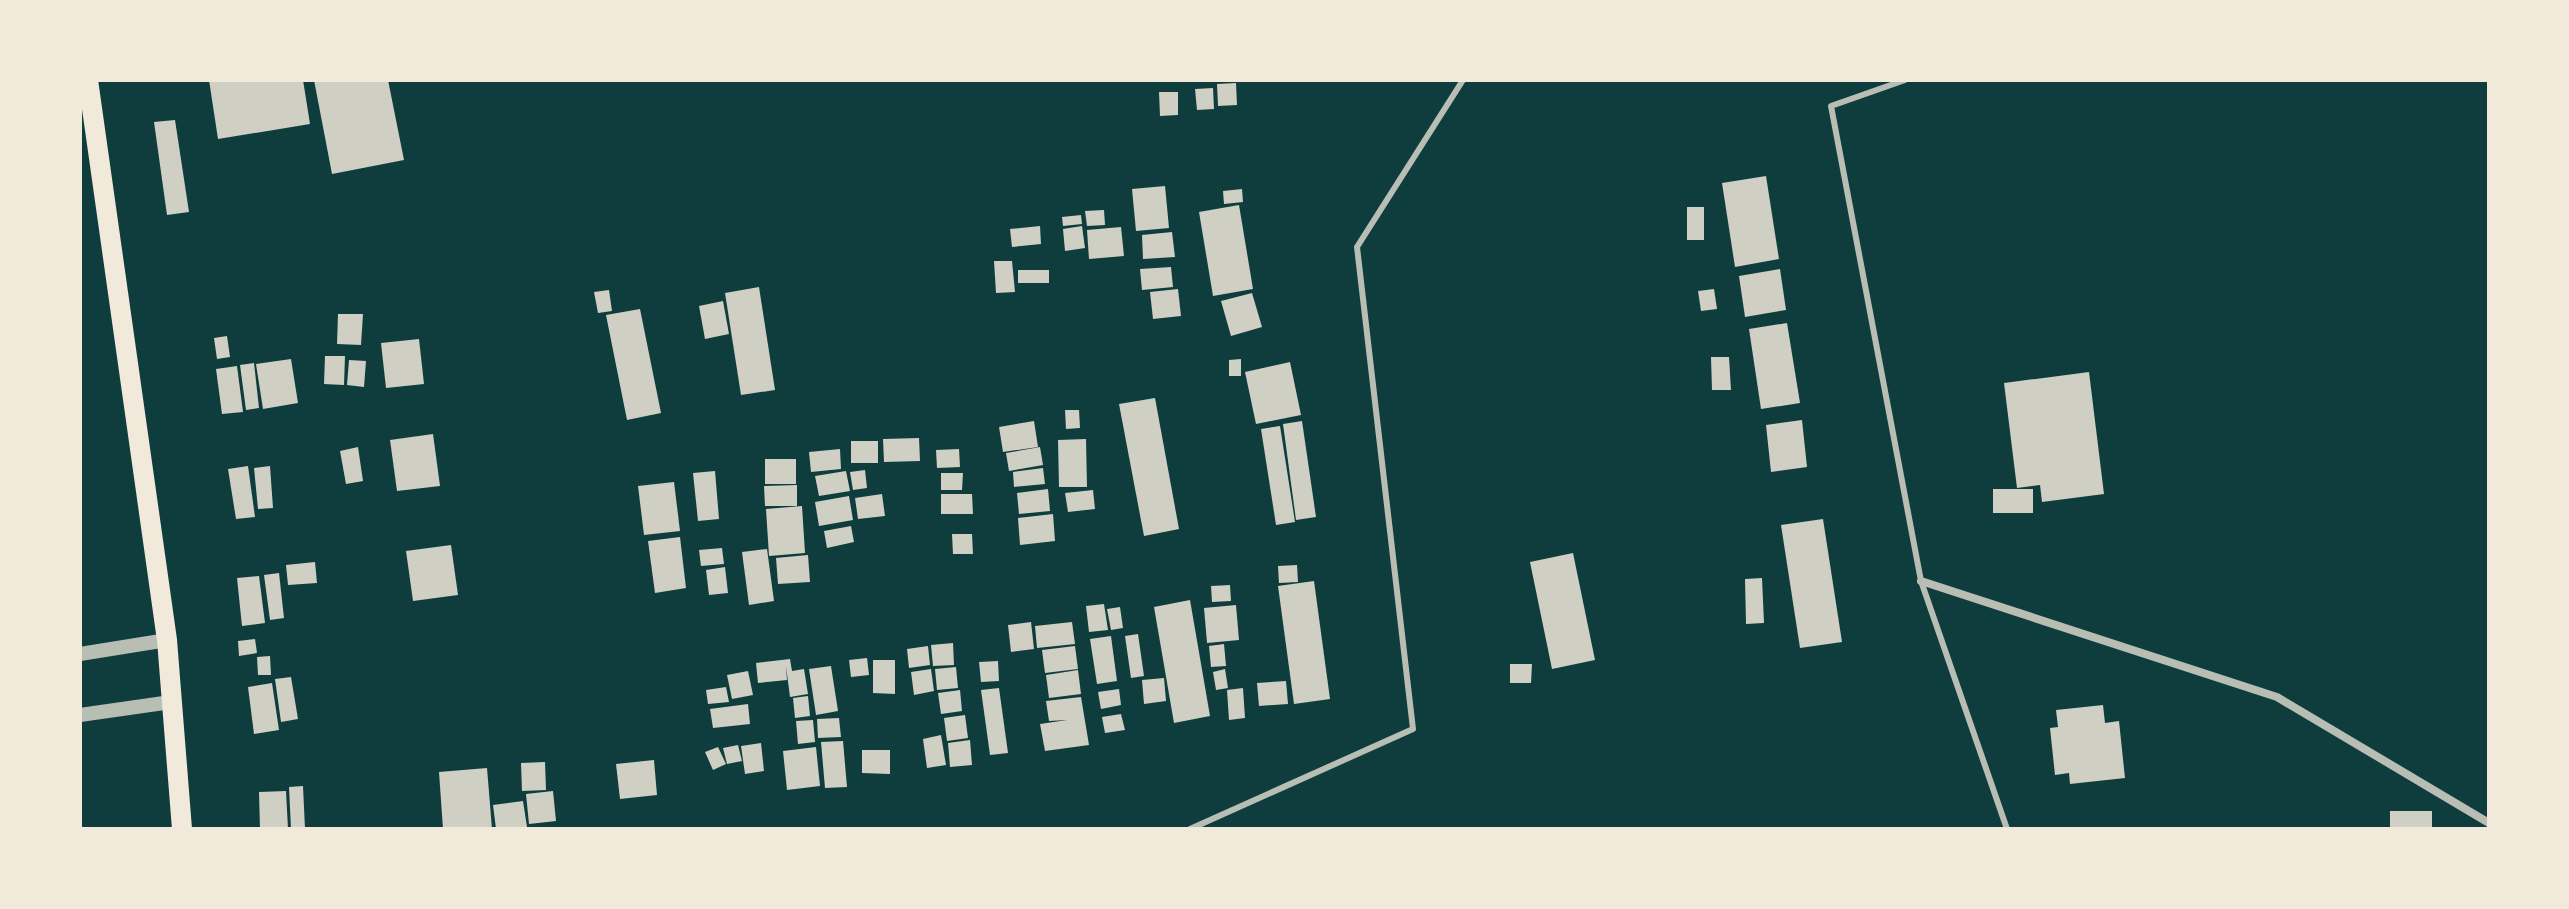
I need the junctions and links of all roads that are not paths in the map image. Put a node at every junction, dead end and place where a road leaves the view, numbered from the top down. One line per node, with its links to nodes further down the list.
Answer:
1 (88, 80): 4 (main road)
2 (1463, 80): 12 (lane)
3 (1905, 80): 5 (lane)
4 (86, 102): 6 (main road)
5 (1921, 581): 10 (street); 13 (lane)
6 (167, 640): 7 (street); 8 (main road)
7 (80, 654)
8 (171, 702): 9 (street); 11 (main road)
9 (80, 715)
10 (2489, 823)
11 (182, 829)
12 (1190, 829)
13 (2007, 829)

